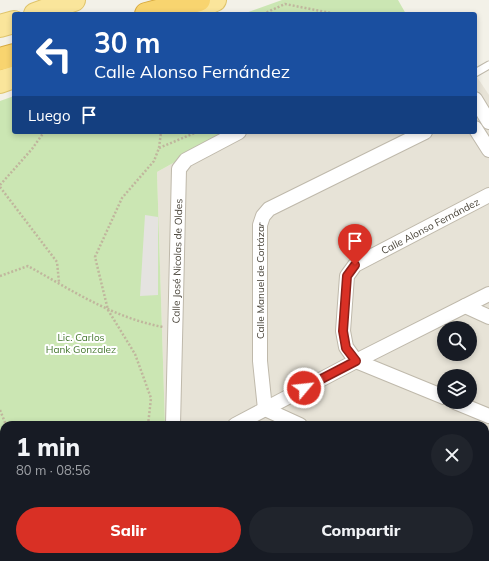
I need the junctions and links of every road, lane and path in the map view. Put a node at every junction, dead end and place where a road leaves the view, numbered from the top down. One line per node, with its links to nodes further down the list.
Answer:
1 (74, 0): 4 (main road)
2 (198, 0): 5 (highway)
3 (215, 0): 6 (main road)
4 (41, 12)
5 (153, 12)
6 (186, 12)
7 (267, 12): 8 (path)
8 (326, 12)
9 (12, 23): 10 (main road)
10 (0, 26)
11 (12, 56): 12 (highway)
12 (0, 59)
13 (489, 65): 14 (lane)
14 (477, 72)
15 (12, 78): 16 (main road)
16 (0, 82)
17 (477, 102): 18 (street)
18 (489, 122)
19 (477, 131): 26 (street)
20 (43, 134): 27 (path)
21 (161, 134): 25 (path)
22 (192, 134): 25 (path)
23 (235, 134): 35 (street, Calle José Nicolas de Oldes)
24 (421, 134): 38 (street, Calle Manuel de Cortázar)
25 (159, 148): 33 (path)
26 (489, 150)
27 (0, 186): 30 (path)
28 (489, 195): 36 (street, Calle Alonso Fernández)
29 (0, 276): 30 (path)
30 (59, 283): 33 (path)
31 (489, 294): 32 (street)
32 (465, 306): 34 (street); 36 (street)
33 (108, 310): 35 (path); 43 (path)
34 (489, 317)
35 (176, 329): 44 (street, Calle José Nicolas de Oldes)
36 (356, 361): 37 (street); 38 (street)
37 (437, 395)
38 (265, 409): 45 (street); 46 (street)
39 (472, 409): 41 (street)
40 (0, 410): 42 (path)
41 (489, 416)
42 (4, 421)
43 (148, 421)
44 (174, 421)
45 (242, 421)
46 (291, 421)

